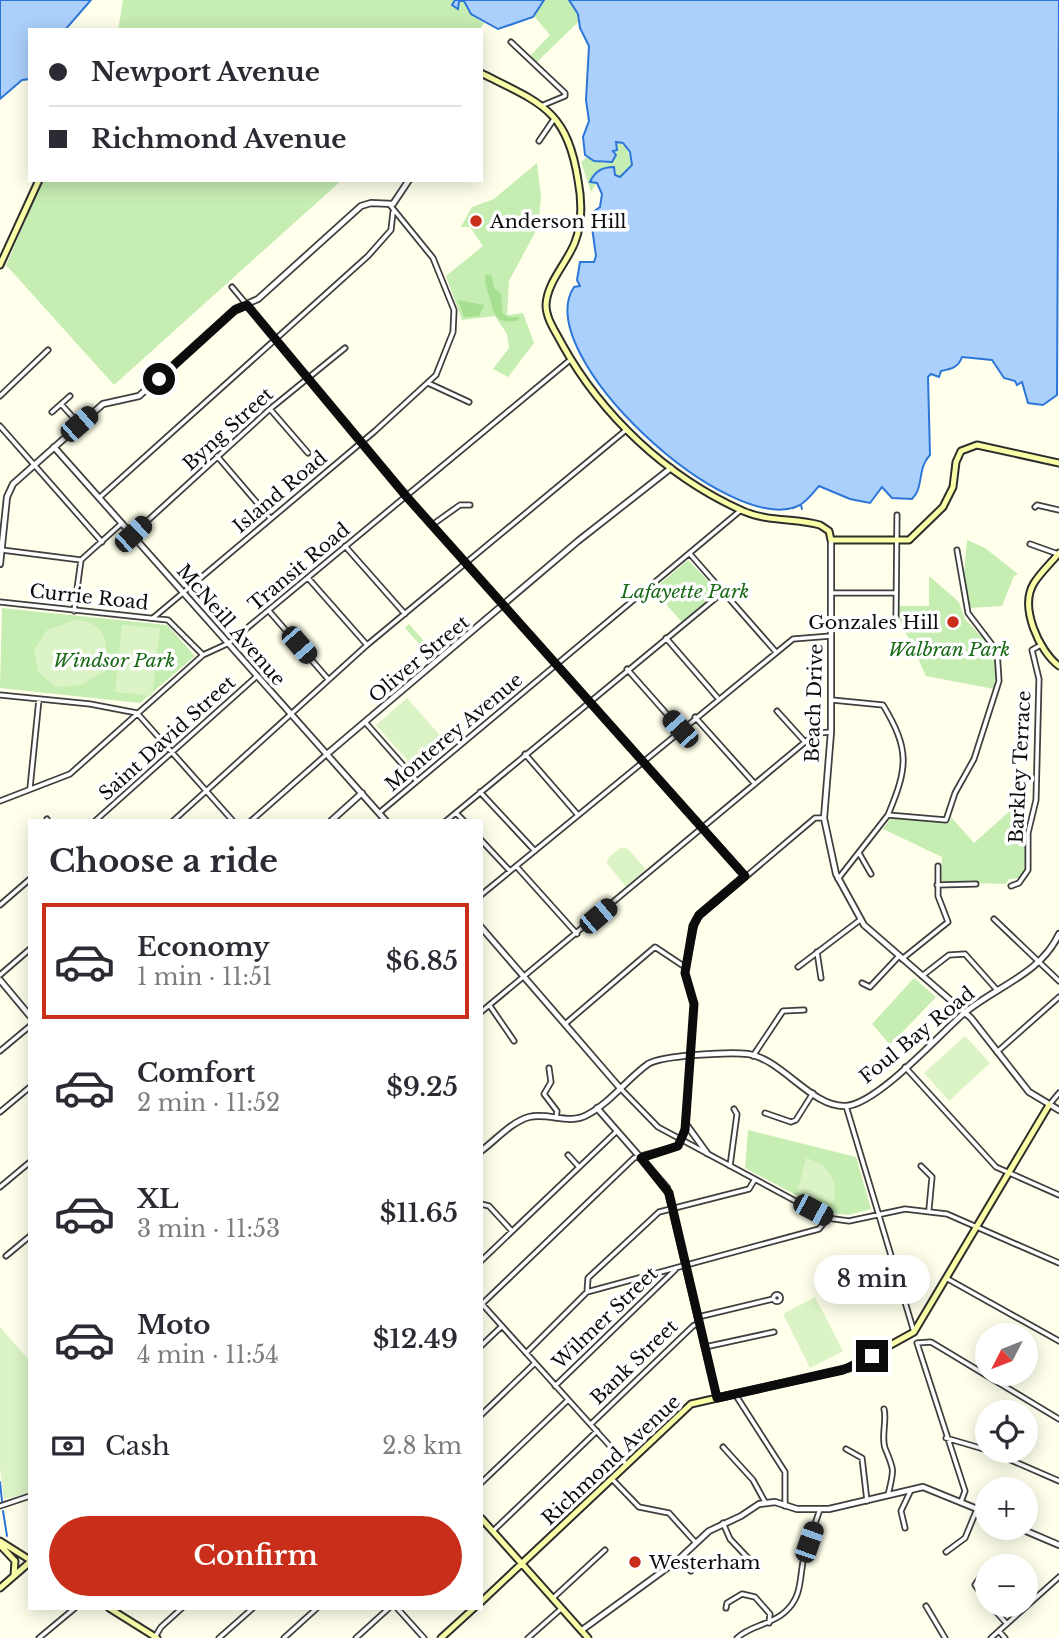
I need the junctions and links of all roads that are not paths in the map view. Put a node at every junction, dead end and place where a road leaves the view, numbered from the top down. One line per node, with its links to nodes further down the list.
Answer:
1 (512, 42): 3 (street)
2 (483, 74): 3 (main road)
3 (541, 106): 4 (main road)
4 (555, 117): 5 (street); 16 (main road)
5 (539, 141)
6 (38, 182): 10 (main road)
7 (408, 182): 8 (street)
8 (390, 205): 9 (street, Island Road); 12 (street)
9 (393, 212): 13 (street); 18 (street, Island Road)
10 (0, 265)
11 (232, 287): 12 (street)
12 (247, 305): 13 (street); 25 (street)
13 (275, 339): 17 (street); 36 (street)
14 (345, 348): 17 (street, Byng Street)
15 (48, 351): 19 (street)
16 (571, 359): 27 (main road); 35 (street, Transit Road)
17 (308, 378): 23 (street, Byng Street); 28 (street)
18 (428, 383): 21 (street); 28 (street, Island Road)
19 (0, 396)
20 (70, 396): 22 (street)
21 (469, 402)
22 (61, 404): 24 (street); 25 (street)
23 (270, 408): 30 (street); 31 (street, Byng Street)
24 (52, 412)
25 (79, 424): 29 (street)
26 (0, 426): 33 (street)
27 (626, 430): 34 (main road); 57 (street)
28 (362, 442): 35 (street); 42 (street, Island Road)
29 (54, 447): 33 (street); 36 (street, McNeill Avenue)
30 (309, 453)
31 (217, 456): 42 (street); 45 (street, Byng Street)
32 (1059, 463): 47 (main road)
33 (34, 465): 48 (street); 51 (street)
34 (671, 468): 39 (main road); 64 (street, Oliver Street)
35 (406, 496): 44 (street); 50 (street, Transit Road)
36 (99, 498): 43 (street, McNeill Avenue)
37 (470, 505): 44 (street)
38 (1035, 507): 40 (street)
39 (741, 510): 46 (main road); 53 (street, Monterey Avenue)
40 (1059, 510)
41 (897, 515): 47 (street)
42 (270, 519): 59 (street, Island Road)
43 (123, 523): 45 (street, McNeill Avenue); 48 (street)
44 (432, 525): 57 (street)
45 (133, 534): 59 (street, McNeill Avenue)
46 (831, 540): 47 (main road); 61 (street, Beach Drive)
47 (897, 540): 62 (street)
48 (102, 542): 55 (street)
49 (1030, 544): 54 (street)
50 (345, 547): 58 (street, Transit Road); 67 (street)
51 (1, 550): 55 (street); 56 (street)
52 (957, 550): 109 (street)
53 (690, 554): 60 (street); 77 (street, Monterey Avenue)
54 (1059, 554): 74 (main road)
55 (81, 559): 65 (street)
56 (0, 564)
57 (466, 564): 64 (street); 67 (street)
58 (308, 578): 66 (street, Transit Road); 73 (street)
59 (183, 591): 68 (street, Island Road); 72 (street, McNeill Avenue)
60 (723, 592): 71 (street); 75 (street)
61 (832, 593): 62 (street); 70 (street, Beach Drive)
62 (896, 593): 69 (street)
63 (0, 602): 65 (street, Currie Road)
64 (504, 606): 77 (street); 91 (street, Oliver Street)
65 (74, 611): 68 (street, Currie Road)
66 (269, 611): 72 (street, Transit Road); 81 (street)
67 (405, 614): 73 (street)
68 (153, 618): 76 (street, Currie Road)
69 (896, 618)
70 (832, 635): 75 (street); 85 (street, Beach Drive)
71 (666, 638): 79 (street); 83 (street)
72 (229, 643): 76 (street, Transit Road); 80 (street, McNeill Avenue)
73 (368, 645): 81 (street)
74 (1039, 646): 78 (main road); 132 (street, Barkley Terrace)
75 (776, 652): 83 (street)
76 (203, 655): 88 (street, Transit Road)
77 (557, 665): 86 (street); 99 (street, Monterey Avenue)
78 (1059, 666)
79 (627, 670): 86 (street); 92 (street)
80 (257, 676): 89 (street, McNeill Avenue); 95 (street, Saint David Street)
81 (328, 679): 89 (street)
82 (0, 695): 84 (street)
83 (718, 697): 90 (street)
84 (39, 699): 88 (street); 101 (street)
85 (832, 700): 93 (street, Beach Drive); 109 (street)
86 (589, 701): 97 (street); 98 (street)
87 (777, 711): 94 (street)
88 (138, 713): 95 (street); 101 (street, Transit Road)
89 (291, 715): 96 (street, McNeill Avenue); 102 (street)
90 (695, 717): 92 (street); 100 (street)
91 (365, 722): 96 (street, Oliver Street); 99 (street)
92 (680, 729): 98 (street)
93 (831, 732): 94 (street); 110 (street, Beach Drive)
94 (805, 742): 100 (street)
95 (172, 752): 102 (street); 111 (street, Saint David Street)
96 (327, 754): 104 (street, McNeill Avenue); 114 (street, Oliver Street)
97 (525, 754): 103 (street); 108 (street)
98 (643, 761): 108 (street); 119 (street)
99 (417, 781): 106 (street, Monterey Avenue)
100 (755, 784): 119 (street)
101 (30, 788): 105 (street, Transit Road)
102 (206, 792): 112 (street); 113 (street)
103 (480, 792): 107 (street); 121 (street)
104 (362, 793): 106 (street, McNeill Avenue); 115 (street, Monterey Avenue)
105 (0, 801)
106 (379, 813): 116 (street, McNeill Avenue)
107 (456, 813): 117 (street); 118 (street)
108 (578, 815): 121 (street)
109 (888, 815): 122 (street)
110 (824, 818): 127 (street); 128 (street, Beach Drive)
111 (97, 819)
112 (175, 819)
113 (231, 819)
114 (253, 819)
115 (333, 819)
116 (384, 819)
117 (448, 819)
118 (462, 819)
119 (703, 829): 127 (street); 138 (street)
120 (483, 841): 125 (street)
121 (534, 851): 123 (street)
122 (859, 853): 126 (street); 128 (street)
123 (516, 866): 125 (street); 138 (street)
124 (939, 866): 131 (street)
125 (510, 871): 133 (street)
126 (871, 874)
127 (745, 876): 144 (street)
128 (837, 876): 136 (street, Beach Drive)
129 (28, 880): 134 (street)
130 (976, 884): 131 (street)
131 (937, 886): 142 (street)
132 (1011, 887)
133 (483, 893)
134 (0, 905)
135 (994, 919): 143 (street)
136 (860, 920): 141 (street); 142 (street, Beach Drive)
137 (483, 929): 146 (street)
138 (577, 934): 146 (street)
139 (1059, 934): 143 (street, Foul Bay Road)
140 (28, 951): 148 (street)
141 (817, 952): 145 (street); 149 (street)
142 (901, 958): 147 (street, Beach Drive); 151 (street)
143 (1040, 960): 150 (street); 152 (street, Foul Bay Road)
144 (685, 967): 159 (street); 165 (street)
145 (798, 967)
146 (525, 975): 154 (street); 159 (street)
147 (922, 976): 152 (street); 157 (street, Beach Drive)
148 (0, 978): 158 (street)
149 (821, 978)
150 (1059, 981)
151 (862, 983)
152 (998, 992): 157 (street, Foul Bay Road)
153 (1059, 997): 163 (street)
154 (490, 1006): 156 (street); 161 (street)
155 (804, 1010): 164 (street)
156 (483, 1011)
157 (965, 1012): 163 (street, Beach Drive); 166 (street, Foul Bay Road)
158 (28, 1013)
159 (565, 1025): 168 (street)
160 (28, 1028): 162 (street)
161 (514, 1041)
162 (0, 1051)
163 (997, 1052): 172 (street, Beach Drive)
164 (754, 1056): 165 (street); 170 (street)
165 (690, 1057): 168 (street); 180 (street)
166 (905, 1067): 173 (street, Foul Bay Road); 191 (street)
167 (549, 1068): 179 (street)
168 (620, 1088): 174 (street); 182 (street)
169 (28, 1089): 177 (street)
170 (813, 1093): 173 (street); 178 (street)
171 (1059, 1093): 172 (street)
172 (1049, 1105): 176 (street, Beach Drive); 191 (main road)
173 (846, 1106): 198 (street)
174 (597, 1108): 179 (street); 181 (street)
175 (734, 1109): 188 (street)
176 (1059, 1110)
177 (0, 1112)
178 (765, 1113)
179 (556, 1118): 183 (street)
180 (686, 1124): 182 (street); 184 (street)
181 (617, 1131): 186 (street); 190 (street)
182 (681, 1139): 184 (street); 186 (street)
183 (483, 1150)
184 (707, 1153): 188 (street)
185 (568, 1155): 190 (street)
186 (641, 1158): 196 (street); 213 (street)
187 (28, 1164): 193 (street)
188 (730, 1166): 192 (street)
189 (922, 1166): 197 (street)
190 (579, 1167): 201 (street)
191 (1009, 1173): 194 (street); 200 (main road)
192 (755, 1179): 196 (street); 199 (street)
193 (0, 1187)
194 (1059, 1195)
195 (483, 1204): 201 (street)
196 (673, 1209): 206 (street); 211 (street)
197 (929, 1209): 198 (street); 200 (street)
198 (878, 1213): 199 (street); 208 (street)
199 (827, 1218): 206 (street)
200 (977, 1226): 205 (street); 209 (main road)
201 (512, 1230): 204 (street)
202 (28, 1238): 203 (street)
203 (6, 1256)
204 (483, 1259)
205 (1059, 1263)
206 (686, 1267): 207 (street); 215 (street)
207 (675, 1270): 211 (street); 225 (street, Wilmer Street)
208 (897, 1276): 210 (street); 219 (street)
209 (946, 1278): 219 (main road); 220 (street)
210 (846, 1285)
211 (587, 1292): 223 (street)
212 (774, 1299): 215 (street, Bank Street)
213 (483, 1302)
214 (483, 1304): 217 (street)
215 (698, 1317): 216 (street)
216 (699, 1323): 222 (street); 232 (street, Bank Street)
217 (502, 1326): 221 (street); 223 (street)
218 (774, 1332): 222 (street)
219 (914, 1332): 226 (main road, Richmond Avenue)
220 (1059, 1342)
221 (483, 1344)
222 (705, 1347): 227 (street)
223 (526, 1353): 224 (street)
224 (535, 1363): 225 (street); 230 (street)
225 (555, 1386): 228 (street)
226 (736, 1394): 227 (main road, Richmond Avenue); 250 (street)
227 (717, 1398): 239 (main road, Richmond Avenue)
228 (568, 1399): 232 (street); 241 (street)
229 (884, 1409): 244 (street)
230 (483, 1413)
231 (1059, 1419): 234 (street)
232 (590, 1424): 233 (street)
233 (597, 1431): 239 (street); 257 (street, Bank Street)
234 (946, 1438): 235 (street); 248 (street)
235 (975, 1446)
236 (723, 1447): 247 (street)
237 (846, 1449): 246 (street)
238 (1018, 1463): 242 (street)
239 (627, 1465): 240 (main road, Richmond Avenue)
240 (612, 1479): 260 (street); 268 (main road, Richmond Avenue)
241 (483, 1481)
242 (1059, 1481)
243 (911, 1490): 244 (street); 248 (street); 256 (street)
244 (888, 1495): 246 (street)
245 (28, 1497): 249 (street)
246 (867, 1500): 251 (street)
247 (765, 1502): 250 (street); 255 (street)
248 (961, 1502): 252 (street)
249 (0, 1506)
250 (785, 1506): 251 (street)
251 (820, 1509): 287 (street)
252 (975, 1509)
253 (975, 1512): 263 (street)
254 (483, 1523): 257 (main road)
255 (723, 1523): 260 (street); 264 (street)
256 (905, 1528)
257 (493, 1531): 268 (main road)
258 (1038, 1536): 261 (street)
259 (0, 1543): 265 (main road); 270 (main road)
260 (696, 1543): 266 (street)
261 (1059, 1545)
262 (605, 1550): 273 (street)
263 (946, 1552)
264 (749, 1559)
265 (28, 1560)
266 (678, 1560): 269 (street); 289 (street)
267 (28, 1563): 270 (main road)
268 (523, 1564): 273 (main road); 274 (main road, Richmond Avenue)
269 (691, 1571)
270 (14, 1575): 272 (main road)
271 (1059, 1577): 288 (street)
272 (0, 1588)
273 (553, 1598): 276 (main road)
274 (483, 1600)
275 (926, 1606): 301 (street)
276 (562, 1608): 289 (main road); 298 (street)
277 (726, 1608): 287 (street)
278 (73, 1610): 291 (street)
279 (112, 1610): 292 (main road)
280 (180, 1610): 292 (street)
281 (251, 1610): 293 (street)
282 (315, 1610): 294 (street)
283 (387, 1610): 295 (street)
284 (399, 1610): 296 (street)
285 (472, 1610): 297 (main road)
286 (1001, 1617): 288 (street)
287 (769, 1623): 300 (street)
288 (1007, 1624): 290 (street)
289 (582, 1630): 299 (main road)
290 (999, 1631): 302 (street); 303 (street)
291 (39, 1638)
292 (156, 1638)
293 (219, 1638)
294 (284, 1638)
295 (356, 1638)
296 (424, 1638)
297 (441, 1638)
298 (527, 1638)
299 (588, 1638)
300 (737, 1638)
301 (945, 1638)
302 (991, 1638)
303 (1005, 1638)

